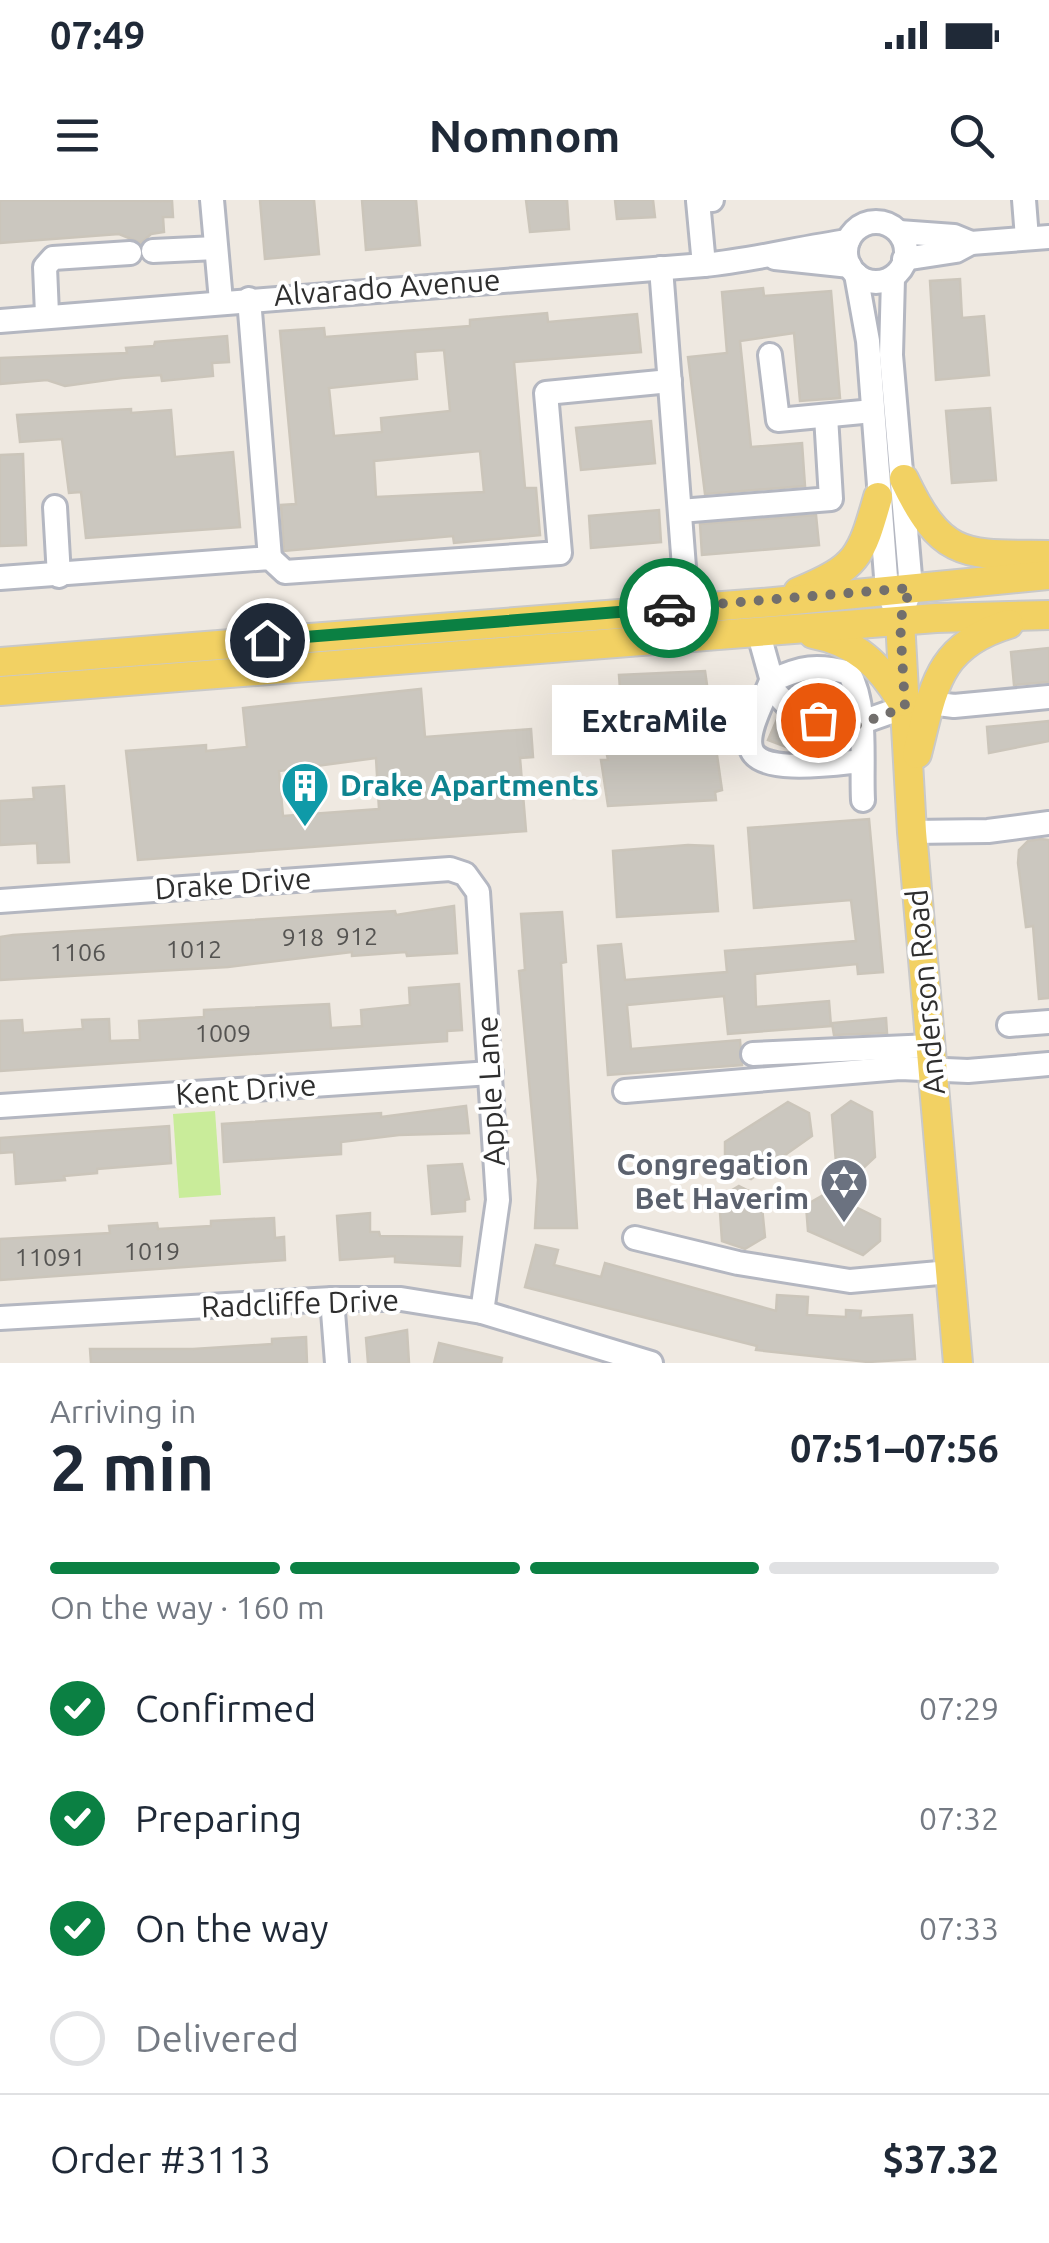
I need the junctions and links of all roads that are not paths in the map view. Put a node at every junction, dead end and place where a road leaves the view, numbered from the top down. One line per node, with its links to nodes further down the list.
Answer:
1 (212, 200): 9 (street)
2 (712, 200): 11 (street)
3 (861, 200): 6 (street)
4 (1024, 200): 7 (street)
5 (891, 219): 6 (street, Alvarado Avenue); 8 (street); 13 (street, Anderson Road)
6 (853, 234): 10 (street, Alvarado Avenue); 14 (street, Anderson Road)
7 (1038, 238): 8 (street)
8 (971, 243): 13 (street)
9 (216, 248): 16 (street); 17 (street)
10 (775, 258): 11 (street, Alvarado Avenue); 14 (street, Alvarado Avenue)
11 (704, 265): 12 (street, Alvarado Avenue)
12 (661, 268): 15 (street, Alvarado Avenue); 20 (street)
13 (899, 268): 14 (street, Alvarado Avenue); 23 (street, Anderson Road)
14 (853, 270): 21 (street, Anderson Road)
15 (248, 299): 16 (street, Alvarado Avenue); 28 (street)
16 (221, 301): 17 (street, Alvarado Avenue)
17 (47, 314): 18 (street, Alvarado Avenue)
18 (0, 321)
19 (770, 355): 22 (street)
20 (670, 380): 26 (street); 28 (street)
21 (873, 411): 22 (street); 24 (street, Anderson Road)
22 (826, 416): 26 (street)
23 (904, 479): 27 (main road); 32 (street, Anderson Road)
24 (878, 497): 32 (street, Anderson Road); 33 (main road)
25 (55, 507): 30 (street)
26 (680, 511): 34 (street)
27 (1049, 555)
28 (270, 558): 30 (street)
29 (1049, 574): 32 (main road)
30 (59, 576): 31 (street)
31 (0, 578)
32 (899, 589): 33 (main road); 36 (street, Anderson Road)
33 (774, 602): 34 (main road)
34 (686, 606): 39 (main road)
35 (1043, 615): 36 (main road); 43 (main road)
36 (900, 621): 37 (main road); 43 (main road, Anderson Road)
37 (788, 630): 38 (main road); 43 (main road)
38 (758, 632): 40 (street); 41 (main road)
39 (0, 662)
40 (771, 680): 44 (street); 44 (street); 45 (street)
41 (0, 691)
42 (1049, 696): 43 (street)
43 (918, 705): 44 (street); 48 (main road, Anderson Road)
44 (859, 724): 45 (street)
45 (861, 761): 46 (street)
46 (863, 800)
47 (1049, 823): 48 (street)
48 (913, 840): 54 (main road, Anderson Road)
49 (465, 874): 50 (street, Drake Drive); 56 (street, Apple Lane)
50 (0, 901)
51 (1049, 1022): 52 (street)
52 (1009, 1025)
53 (753, 1054): 54 (street)
54 (932, 1057): 55 (street); 57 (street); 60 (main road, Anderson Road)
55 (1049, 1064)
56 (491, 1074): 58 (street, Kent Drive); 62 (street, Apple Lane)
57 (625, 1091)
58 (0, 1106)
59 (636, 1238): 60 (street)
60 (950, 1272): 66 (main road, Anderson Road)
61 (332, 1299): 62 (street, Radcliffe Drive); 63 (street, Radcliffe Drive); 64 (street)
62 (482, 1312): 65 (street, Radcliffe Drive)
63 (0, 1318)
64 (337, 1363)
65 (651, 1363)
66 (958, 1363)

